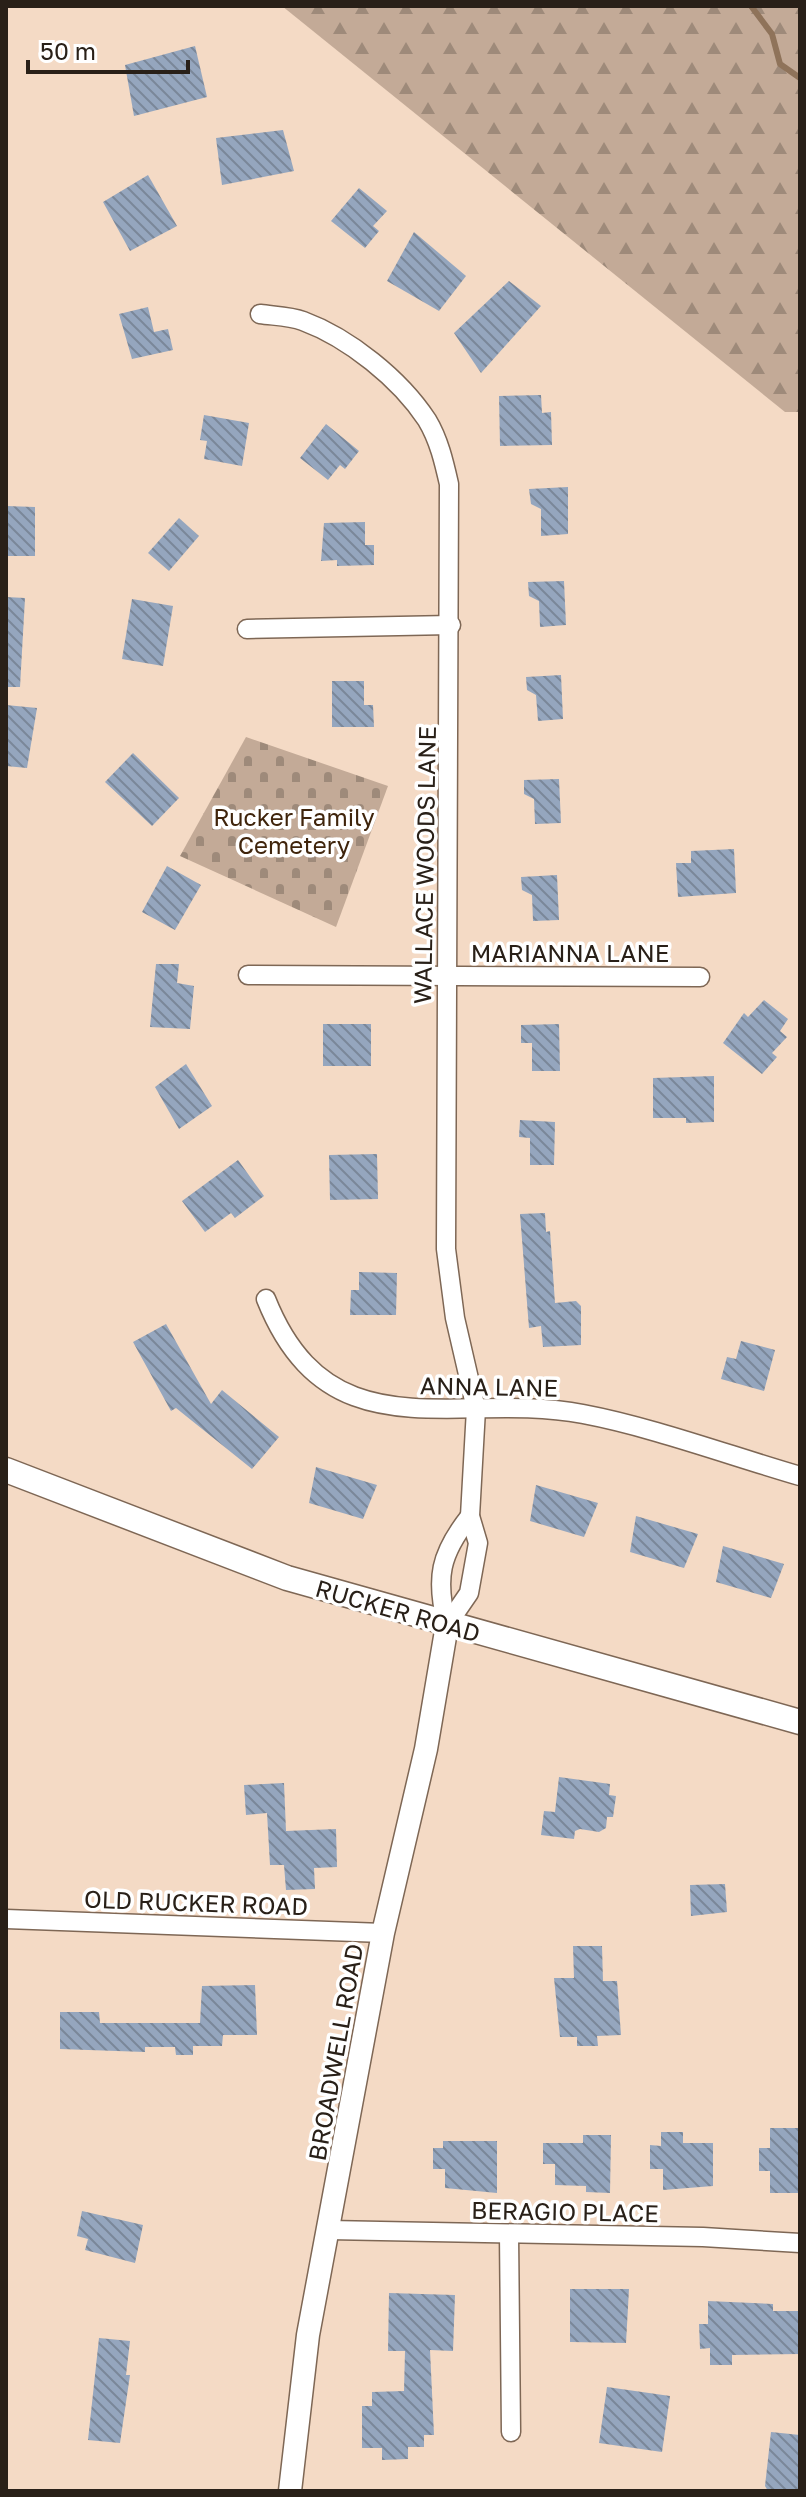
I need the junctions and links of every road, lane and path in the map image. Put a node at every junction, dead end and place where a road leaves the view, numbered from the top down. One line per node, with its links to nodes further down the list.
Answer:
1 (260, 314): 2 (street, WALLACE WOODS LANE)
2 (451, 625): 3 (street); 5 (street, WALLACE WOODS LANE)
3 (247, 629)
4 (248, 975): 5 (street, MARIANNA LANE)
5 (447, 975): 6 (street, MARIANNA LANE); 8 (street, WALLACE WOODS LANE)
6 (700, 977)
7 (266, 1299): 8 (street, ANNA LANE)
8 (476, 1409): 10 (street, ANNA LANE); 11 (street, WALLACE WOODS LANE)
9 (6, 1470): 12 (main road, RUCKER ROAD)
10 (800, 1476)
11 (470, 1516): 12 (street, WALLACE WOODS LANE); 12 (street)
12 (447, 1625): 13 (main road, RUCKER ROAD); 15 (street, BROADWELL ROAD)
13 (800, 1722)
14 (6, 1919): 15 (street, OLD RUCKER ROAD)
15 (383, 1933): 16 (street, BROADWELL ROAD)
16 (329, 2230): 17 (street, BERAGIO PLACE); 20 (street, BROADWELL ROAD)
17 (509, 2234): 18 (street, BERAGIO PLACE); 19 (street)
18 (800, 2243)
19 (511, 2432)
20 (290, 2491)

